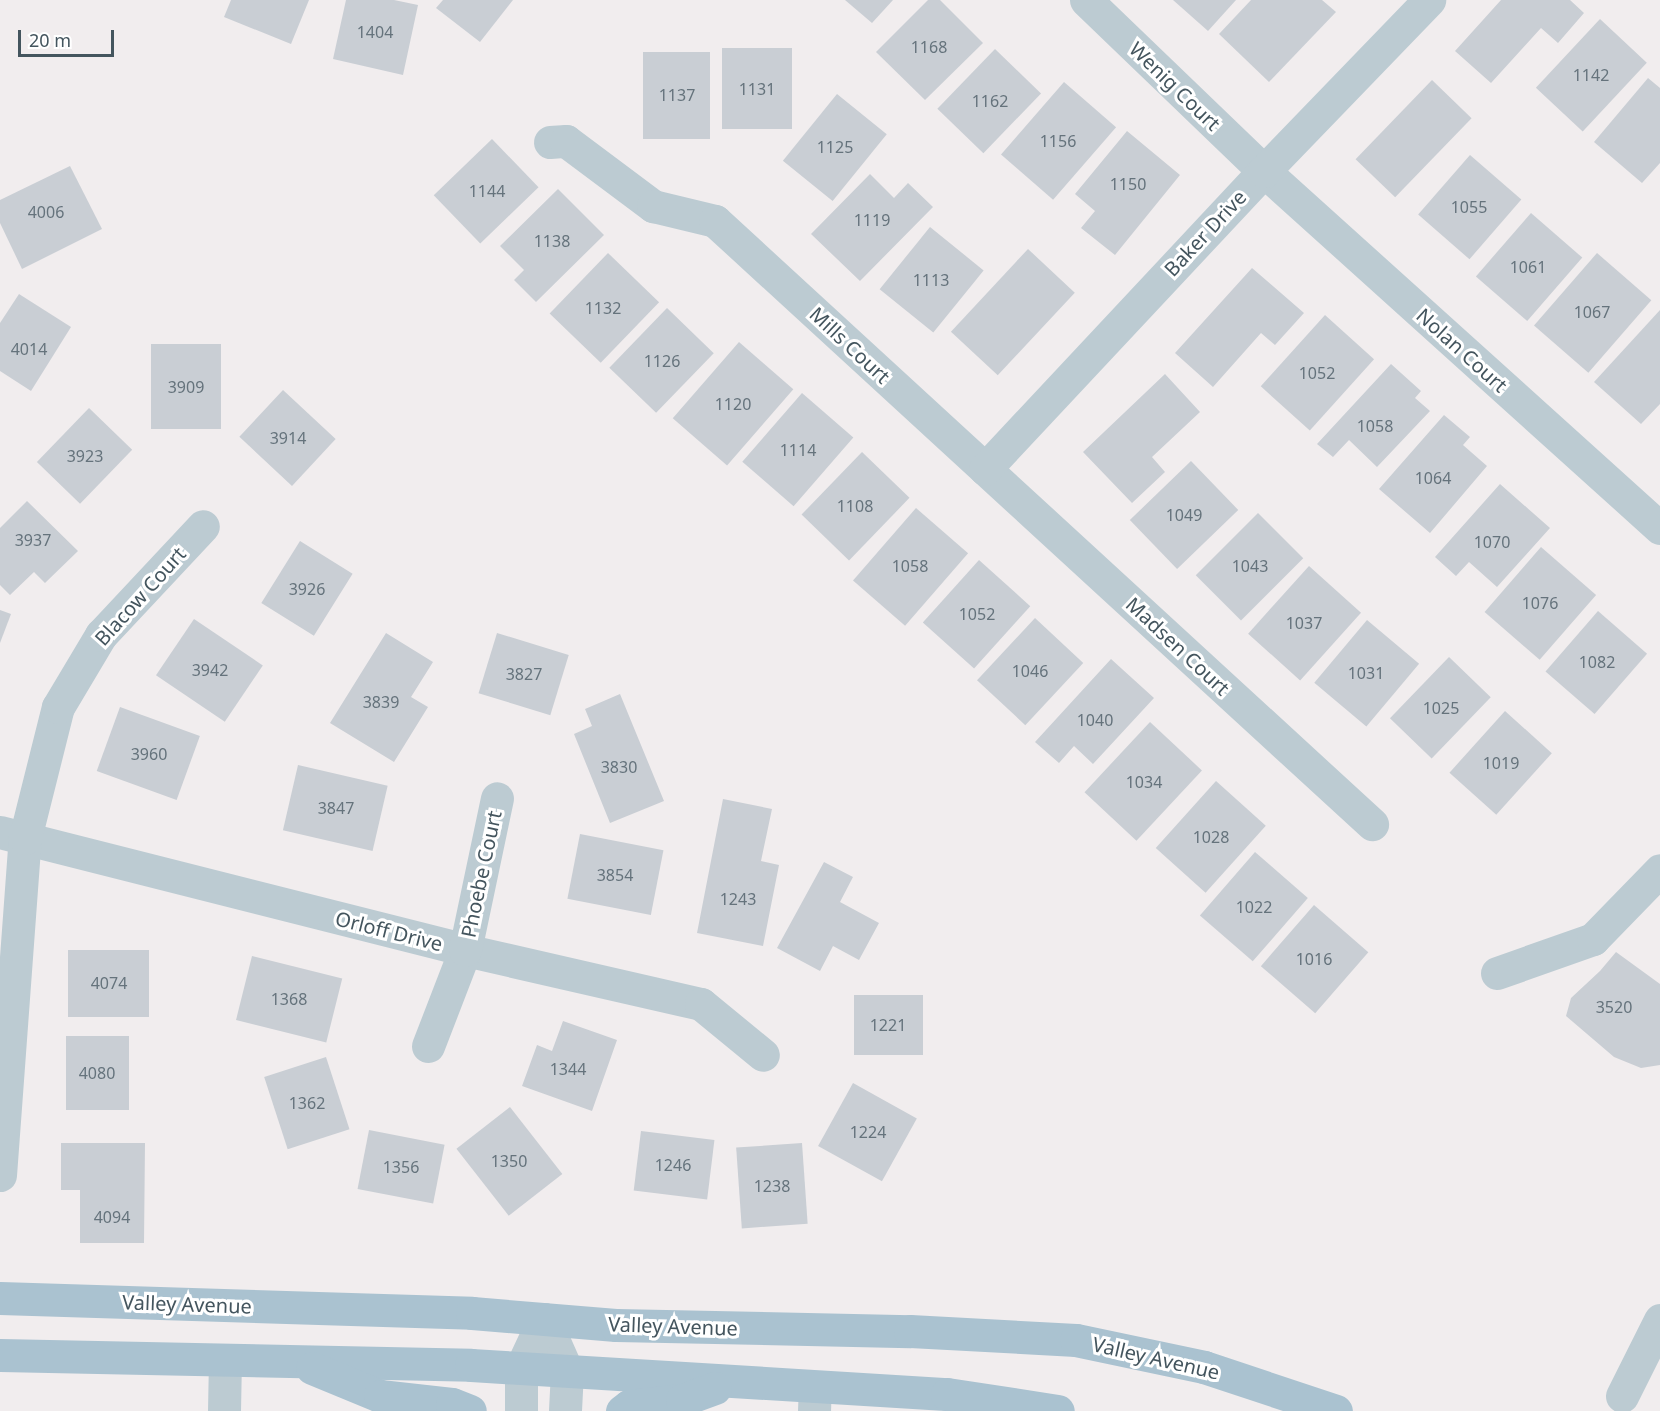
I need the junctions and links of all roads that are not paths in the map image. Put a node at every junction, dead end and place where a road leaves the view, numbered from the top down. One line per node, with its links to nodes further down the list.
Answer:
1 (1086, 0): 4 (street, Wenig Court)
2 (1429, 0): 4 (street, Baker Drive)
3 (550, 142): 5 (street, Mills Court)
4 (1263, 171): 5 (street, Baker Drive); 7 (street, Nolan Court)
5 (985, 469): 9 (street, Madsen Court)
6 (203, 526): 10 (street, Blacow Court)
7 (1660, 528)
8 (497, 798): 12 (street, Phoebe Court)
9 (1372, 824)
10 (12, 835): 12 (street, Orloff Drive); 16 (street, Blacow Court)
11 (1660, 870): 13 (street)
12 (465, 950): 14 (street, Phoebe Court); 15 (street, Orloff Drive)
13 (1497, 974)
14 (428, 1046)
15 (763, 1055)
16 (0, 1175)
17 (0, 1298): 18 (main road, Valley Avenue)
18 (544, 1319): 23 (street); 24 (street); 34 (main road, Valley Avenue)
19 (1660, 1320): 26 (street)
20 (0, 1355): 21 (main road)
21 (225, 1360): 22 (main road); 28 (street)
22 (294, 1361): 23 (main road); 29 (main road)
23 (521, 1368): 24 (main road); 30 (street)
24 (567, 1371): 25 (main road); 31 (street)
25 (733, 1382): 27 (main road); 32 (main road)
26 (1622, 1396)
27 (814, 1399): 33 (main road)
28 (224, 1411)
29 (470, 1411)
30 (521, 1411)
31 (565, 1411)
32 (622, 1411)
33 (1058, 1411)
34 (1336, 1411)

